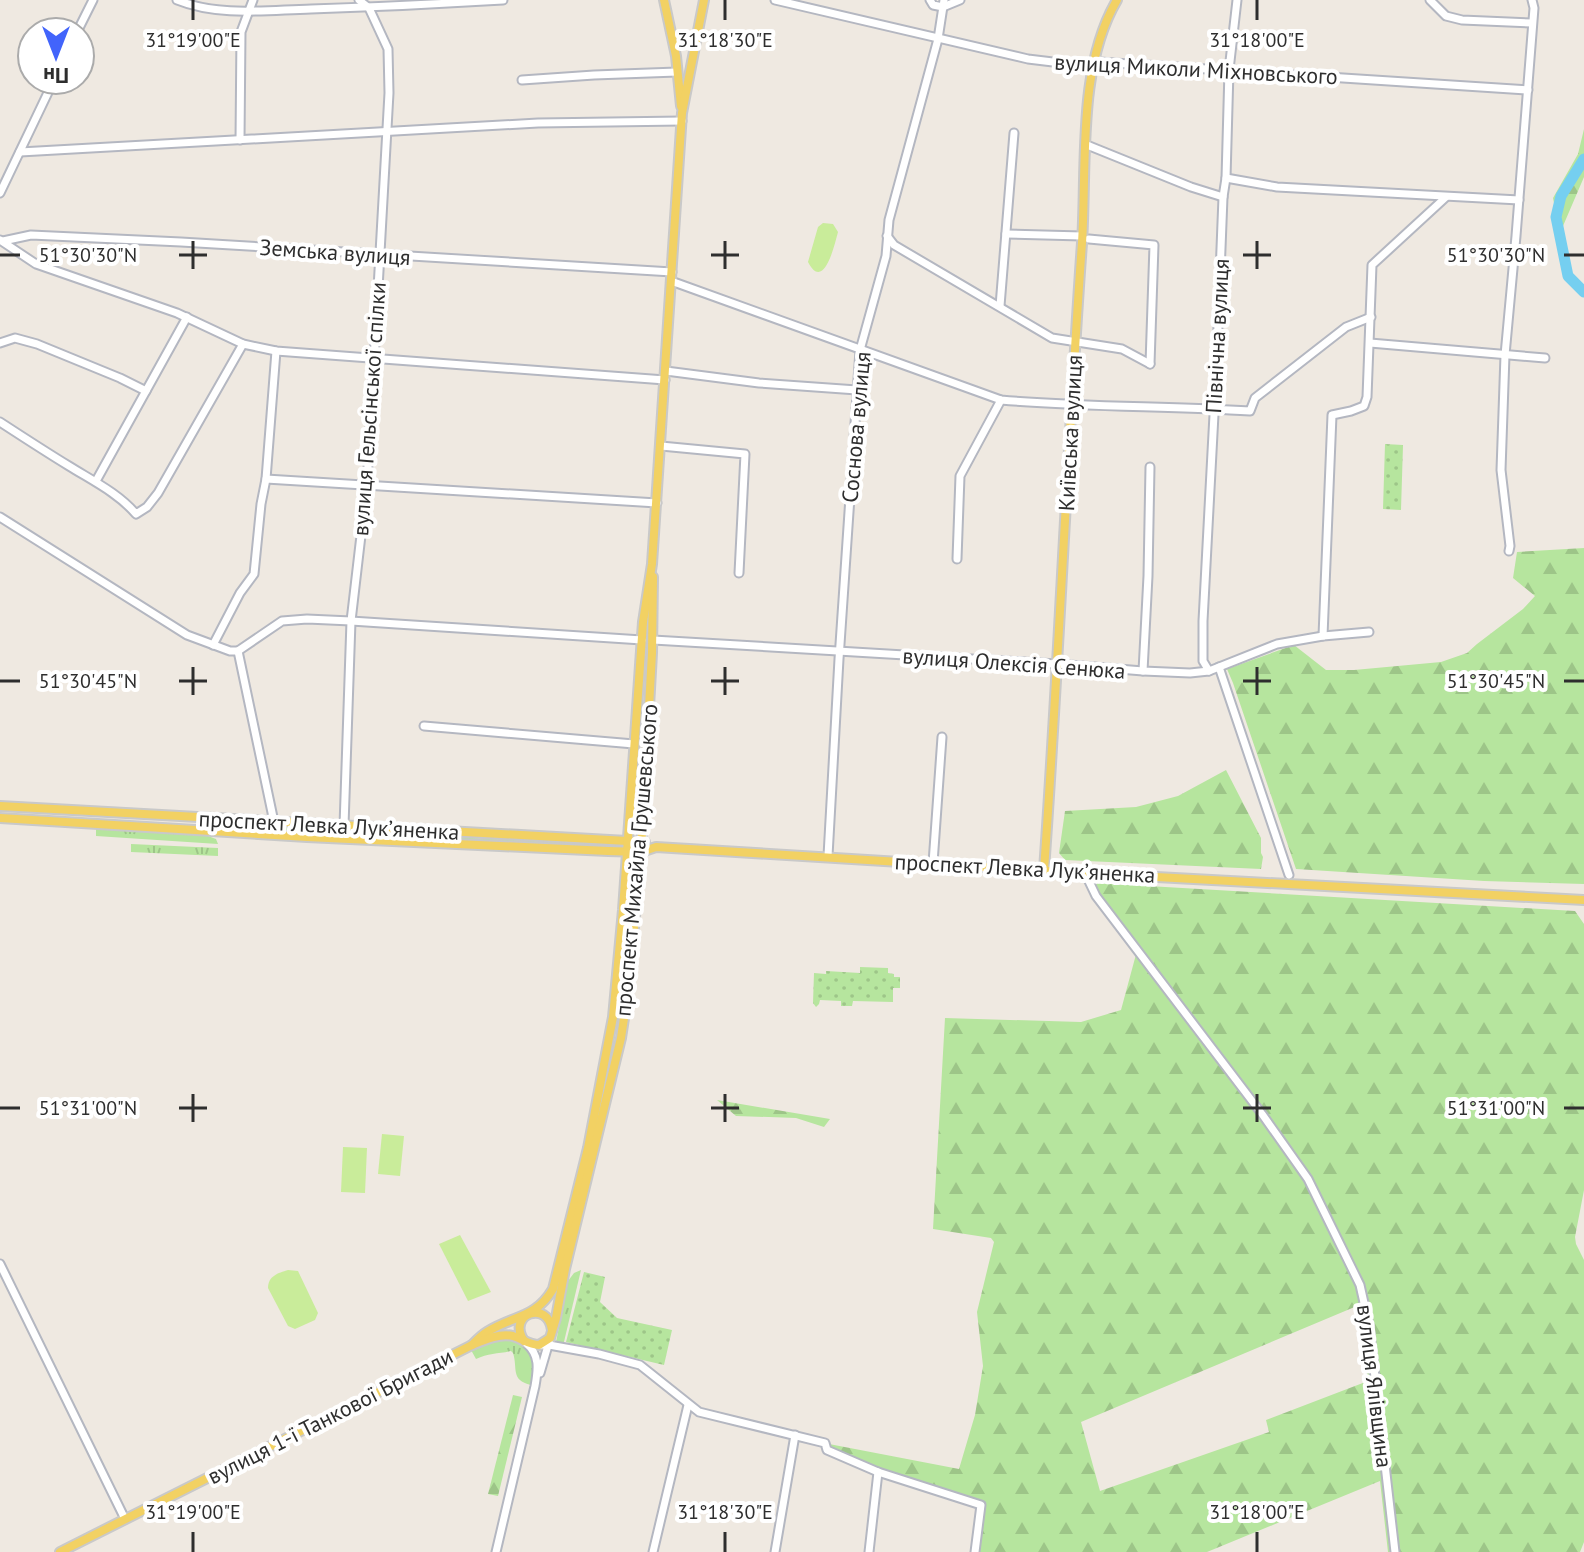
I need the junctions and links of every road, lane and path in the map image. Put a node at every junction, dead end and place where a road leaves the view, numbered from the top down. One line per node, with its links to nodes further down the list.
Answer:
1 (177, 0): 16 (street)
2 (253, 0): 16 (street)
3 (359, 0): 15 (street, вулиця Гельсінської спілки)
4 (503, 0): 15 (street)
5 (664, 0): 19 (main road)
6 (704, 0): 20 (main road, проспект Михайла Грушевського)
7 (775, 0): 18 (street, вулиця Миколи Міхновського)
8 (930, 0): 13 (street)
9 (960, 0): 13 (street)
10 (1117, 0): 21 (main road, Київська вулиця)
11 (1237, 0): 22 (street, Північна вулиця)
12 (1430, 0): 17 (street)
13 (943, 3): 18 (street, Соснова вулиця)
14 (1534, 3): 17 (street)
15 (369, 8): 16 (street); 28 (street, вулиця Гельсінської спілки)
16 (248, 12): 30 (street)
17 (1532, 23): 25 (street)
18 (938, 39): 21 (street, вулиця Миколи Міхновського); 39 (street, Соснова вулиця)
19 (676, 56): 20 (main road); 23 (main road)
20 (693, 56): 27 (main road, проспект Михайла Грушевського)
21 (1092, 64): 22 (street, вулиця Миколи Міхновського); 31 (main road, Київська вулиця)
22 (1229, 70): 25 (street, вулиця Миколи Міхновського); 33 (street, Північна вулиця)
23 (677, 72): 24 (street); 27 (main road)
24 (522, 80)
25 (1528, 90): 37 (street)
26 (46, 96): 32 (street)
27 (682, 117): 28 (street); 43 (main road, проспект Михайла Грушевського)
28 (387, 132): 30 (street); 42 (street, вулиця Гельсінської спілки)
29 (1014, 133): 38 (street)
30 (240, 140): 32 (street)
31 (1087, 145): 35 (street); 40 (main road, Київська вулиця)
32 (20, 152): 34 (street)
33 (1226, 178): 35 (street, Північна вулиця); 36 (street)
34 (0, 193)
35 (1223, 197): 61 (street, Північна вулиця)
36 (1446, 197): 37 (street); 46 (street)
37 (1519, 200): 53 (street)
38 (1006, 234): 40 (street); 44 (street)
39 (887, 236): 44 (street); 51 (street, Соснова вулиця)
40 (1086, 238): 47 (main road, Київська вулиця); 47 (street)
41 (1, 241): 42 (street, Земська вулиця); 45 (street)
42 (380, 255): 43 (street, Земська вулиця); 55 (street, вулиця Гельсінської спілки)
43 (671, 276): 51 (street, Земська вулиця); 56 (main road, проспект Михайла Грушевського)
44 (1000, 306): 47 (street)
45 (187, 317): 50 (street); 58 (street)
46 (1371, 317): 49 (street); 61 (street, Земська вулиця)
47 (1075, 342): 60 (main road, Київська вулиця)
48 (0, 343): 58 (street)
49 (1370, 343): 53 (street); 76 (street)
50 (243, 344): 52 (street); 66 (street)
51 (860, 350): 57 (street, Соснова вулиця); 59 (street, Земська вулиця)
52 (276, 351): 55 (street); 65 (street)
53 (1505, 355): 54 (street); 70 (street)
54 (1545, 358)
55 (373, 359): 56 (street); 67 (street, вулиця Гельсінської спілки)
56 (665, 375): 57 (street); 63 (main road, проспект Михайла Грушевського)
57 (857, 390): 81 (street, Соснова вулиця)
58 (146, 391): 66 (street)
59 (1001, 400): 60 (street, Земська вулиця); 71 (street)
60 (1072, 404): 61 (street, Земська вулиця); 82 (main road, Київська вулиця)
61 (1213, 409): 85 (street, Північна вулиця)
62 (0, 422): 66 (street)
63 (661, 446): 68 (main road, проспект Михайла Грушевського); 73 (street)
64 (1150, 467): 84 (street)
65 (266, 479): 67 (street); 79 (street)
66 (96, 481)
67 (367, 484): 68 (street); 74 (street, вулиця Гельсінської спілки)
68 (657, 503): 72 (main road, проспект Михайла Грушевського)
69 (0, 517): 79 (street)
70 (1509, 551)
71 (957, 559)
72 (652, 564): 77 (main road, проспект Михайла Грушевського); 78 (main road, проспект Михайла Грушевського)
73 (739, 573)
74 (351, 621): 77 (street); 80 (street); 92 (street, вулиця Гельсінської спілки)
75 (1369, 632): 76 (street, вулиця Олексія Сенюка)
76 (1323, 636): 83 (street, вулиця Олексія Сенюка)
77 (642, 640): 78 (main road); 88 (main road, проспект Михайла Грушевського)
78 (653, 640): 81 (street, вулиця Олексія Сенюка); 94 (main road, проспект Михайла Грушевського)
79 (213, 645): 80 (street)
80 (238, 651): 91 (street)
81 (840, 651): 82 (street, вулиця Олексія Сенюка); 98 (street, Соснова вулиця)
82 (1057, 664): 84 (street, вулиця Олексія Сенюка); 100 (main road, Київська вулиця)
83 (1219, 667): 85 (street, вулиця Олексія Сенюка); 102 (street)
84 (1143, 671): 85 (street, вулиця Олексія Сенюка)
85 (1209, 671)
86 (424, 726): 88 (street)
87 (942, 737): 99 (street)
88 (634, 744): 93 (main road, проспект Михайла Грушевського)
89 (0, 806): 91 (main road, проспект Левка Лукʼяненка)
90 (0, 818): 96 (main road, проспект Левка Лукʼяненка)
91 (274, 822): 92 (main road, проспект Левка Лукʼяненка)
92 (344, 826): 93 (main road, проспект Левка Лукʼяненка)
93 (627, 840): 94 (main road, проспект Левка Лукʼяненка); 96 (main road, проспект Михайла Грушевського)
94 (641, 841): 95 (main road, проспект Левка Лукʼяненка); 97 (main road, проспект Михайла Грушевського)
95 (656, 847): 97 (main road, проспект Левка Лукʼяненка); 98 (main road, проспект Левка Лукʼяненка)
96 (627, 852): 97 (main road, проспект Левка Лукʼяненка); 105 (main road, проспект Михайла Грушевського)
97 (641, 852): 106 (main road, проспект Михайла Грушевського)
98 (828, 856): 99 (main road, проспект Левка Лукʼяненка)
99 (933, 863): 100 (main road, проспект Левка Лукʼяненка)
100 (1044, 870): 101 (main road, проспект Левка Лукʼяненка)
101 (1085, 873): 103 (main road, проспект Левка Лукʼяненка); 121 (street, вулиця Ялівщина)
102 (1289, 875)
103 (1584, 900)
104 (0, 1264): 114 (street)
105 (528, 1315): 106 (main road); 107 (main road); 108 (main road, вулиця 1-ї Танкової Бригади)
106 (552, 1334): 109 (main road)
107 (525, 1342): 108 (main road, вулиця 1-ї Танкової Бригади); 109 (main road); 110 (street)
108 (472, 1345): 114 (main road, вулиця 1-ї Танкової Бригади)
109 (544, 1345): 110 (street); 111 (street)
110 (535, 1386): 116 (street)
111 (688, 1405): 112 (street); 117 (street)
112 (795, 1435): 113 (street); 118 (street)
113 (878, 1472): 119 (street); 120 (street)
114 (125, 1519): 115 (main road, вулиця 1-ї Танкової Бригади)
115 (60, 1552)
116 (496, 1552)
117 (653, 1552)
118 (775, 1552)
119 (869, 1552)
120 (975, 1552)
121 (1395, 1552)

